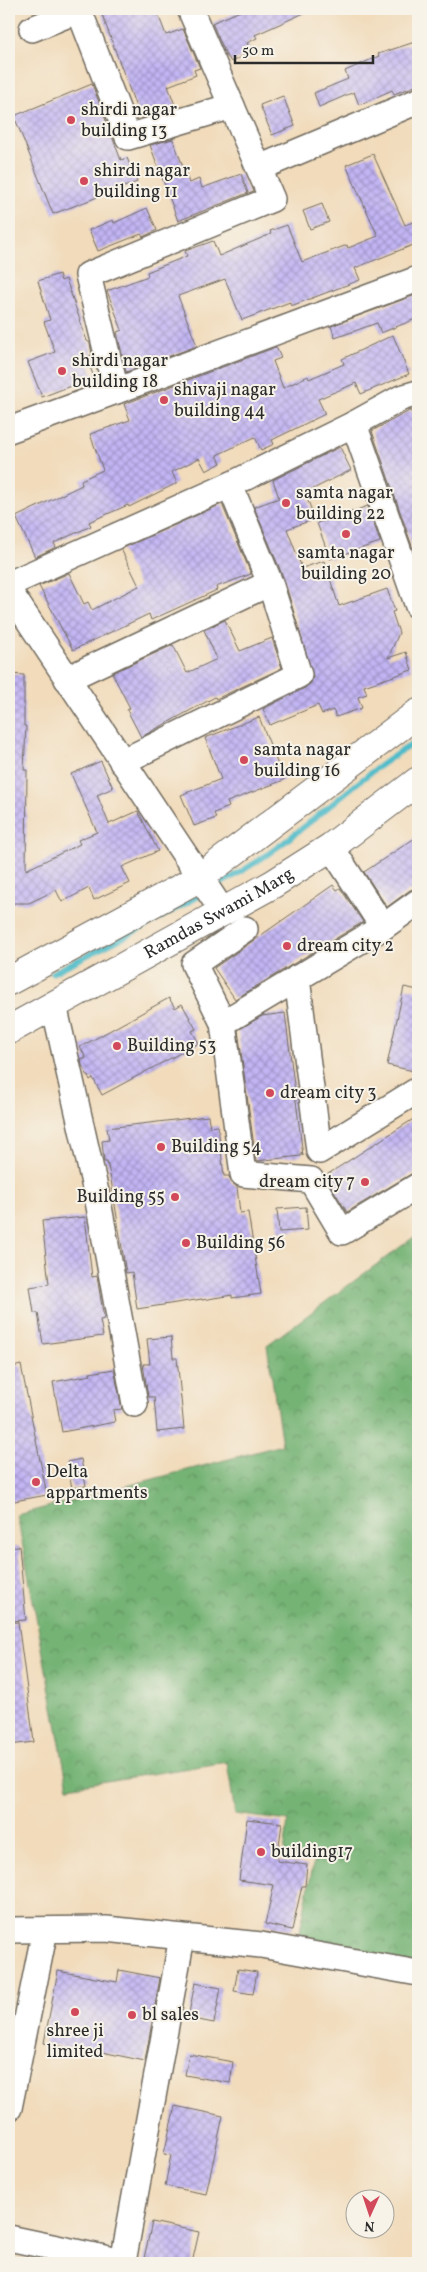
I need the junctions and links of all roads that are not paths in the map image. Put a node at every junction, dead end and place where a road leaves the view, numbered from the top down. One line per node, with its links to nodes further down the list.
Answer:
1 (195, 10): 4 (street)
2 (32, 29): 4 (street)
3 (418, 101): 5 (street)
4 (232, 106): 5 (street)
5 (259, 168): 7 (street)
6 (418, 279): 7 (street)
7 (116, 391): 10 (street)
8 (418, 393): 9 (street)
9 (354, 424): 11 (street); 15 (street)
10 (9, 430)
11 (230, 485): 12 (street); 13 (street)
12 (270, 583): 16 (street); 18 (street)
13 (9, 584)
14 (9, 592): 16 (street)
15 (418, 606)
16 (67, 679): 18 (street)
17 (418, 713): 21 (main road)
18 (122, 762): 21 (street)
19 (418, 781): 20 (main road, Ramdas Swami Marg)
20 (331, 847): 23 (main road, Ramdas Swami Marg); 24 (street)
21 (200, 879): 23 (street); 27 (main road)
22 (418, 904): 24 (street)
23 (219, 907): 28 (main road, Ramdas Swami Marg)
24 (384, 927): 26 (street)
25 (245, 929): 29 (street)
26 (297, 978): 29 (street); 32 (street)
27 (9, 981)
28 (54, 1005): 30 (main road, Ramdas Swami Marg); 35 (street)
29 (223, 1023): 33 (street)
30 (9, 1030)
31 (418, 1090): 32 (street)
32 (319, 1150): 33 (street)
33 (311, 1180): 34 (street)
34 (418, 1186)
35 (135, 1404)
36 (9, 1930): 37 (street)
37 (45, 1930): 38 (street); 40 (street)
38 (182, 1937): 39 (street); 42 (street)
39 (418, 1973)
40 (9, 2108)
41 (9, 2238): 42 (street)
42 (123, 2263)

